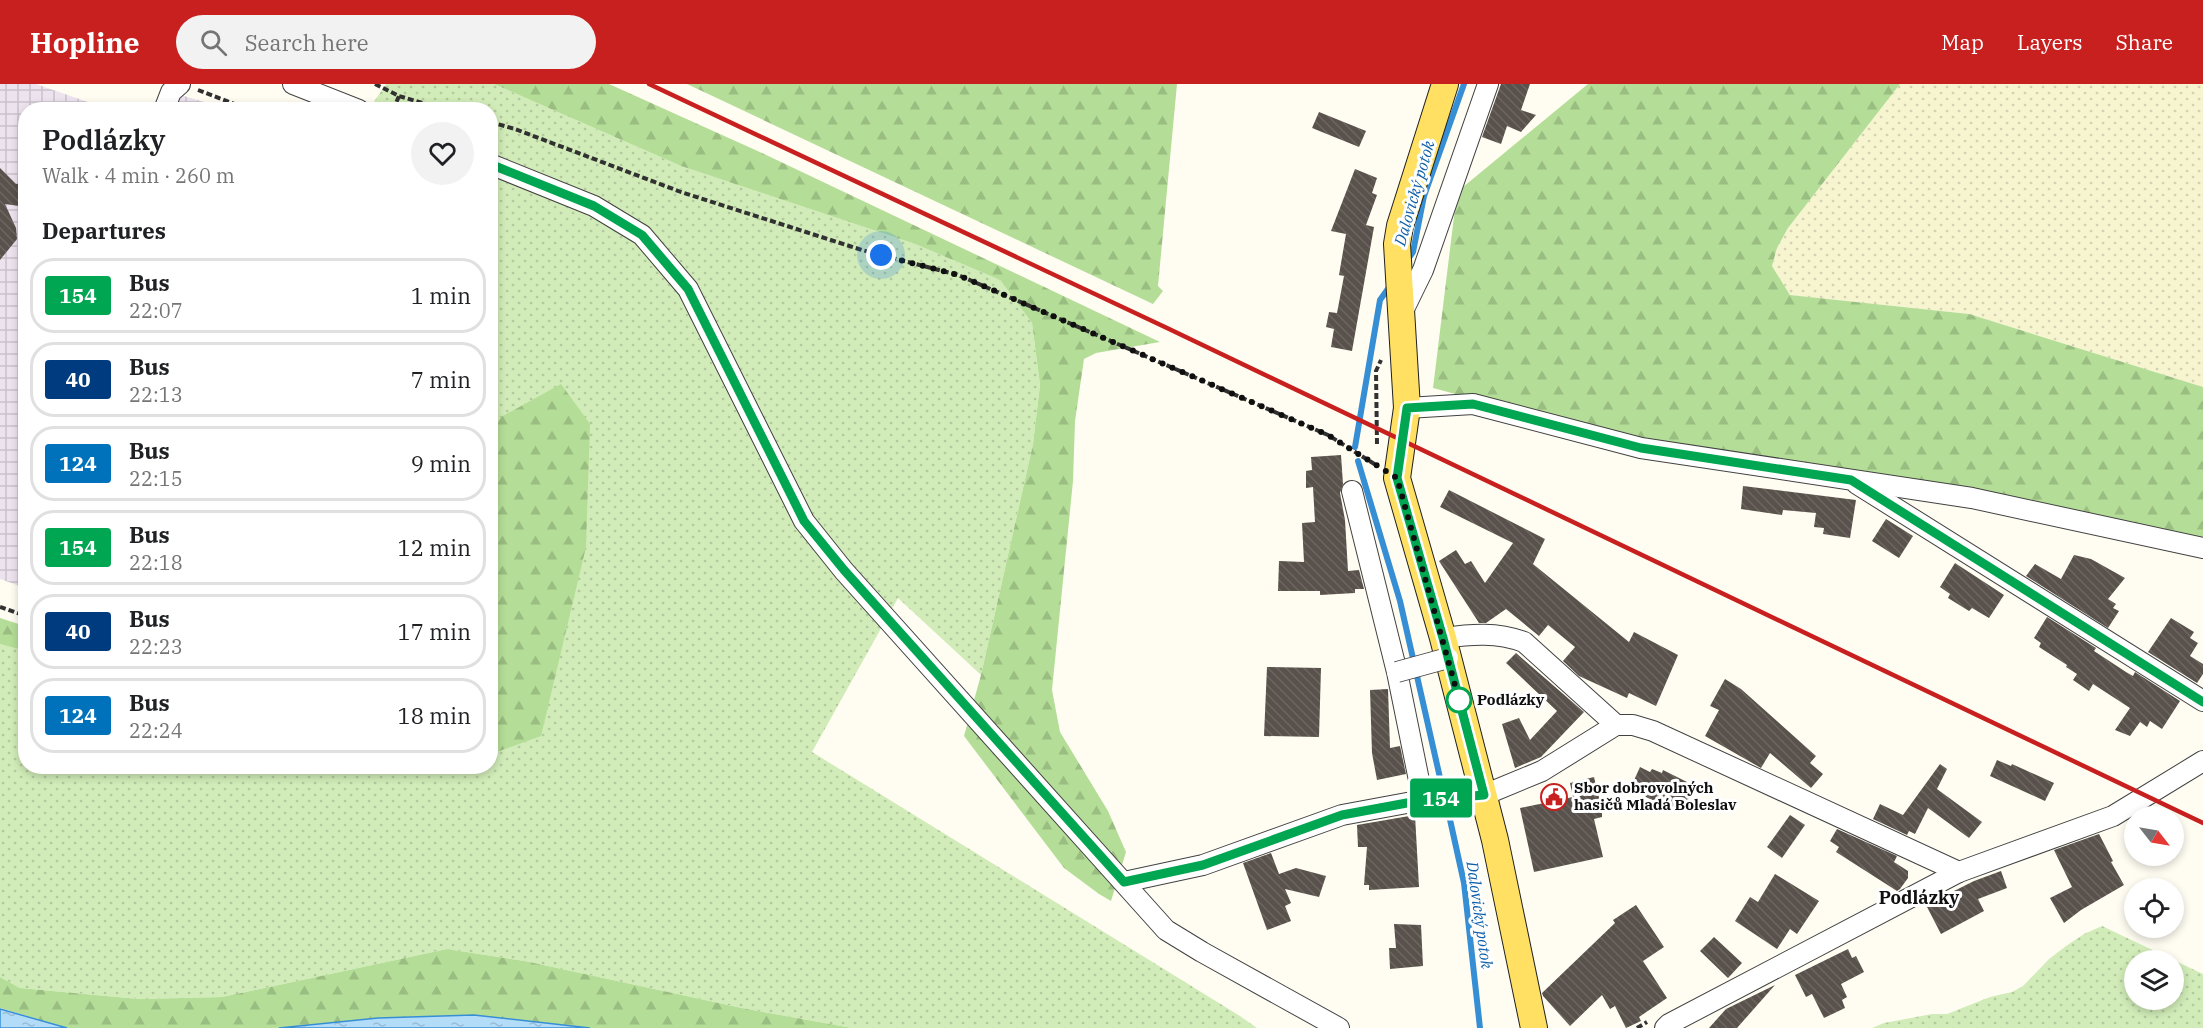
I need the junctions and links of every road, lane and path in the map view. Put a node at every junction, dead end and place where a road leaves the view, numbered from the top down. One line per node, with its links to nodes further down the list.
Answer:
1 (293, 84): 9 (street)
2 (375, 84): 6 (path)
3 (1445, 84): 14 (main road)
4 (1488, 84): 14 (street)
5 (187, 86): 7 (street); 8 (path)
6 (399, 96): 10 (path); 11 (path)
7 (167, 102)
8 (229, 102)
9 (339, 102)
10 (396, 102)
11 (419, 102)
12 (498, 124): 16 (path)
13 (498, 167): 30 (street)
14 (1402, 303): 15 (main road)
15 (1407, 408): 16 (main road); 17 (street)
16 (1397, 478): 22 (main road)
17 (1851, 480): 19 (street); 24 (street)
18 (1352, 491): 23 (street)
19 (2203, 548)
20 (0, 607): 21 (path)
21 (18, 613)
22 (1446, 648): 23 (street, bridge); 25 (street); 27 (main road)
23 (1397, 672): 28 (street)
24 (2203, 702)
25 (1616, 724): 27 (street); 29 (street)
26 (2203, 761): 29 (street)
27 (1484, 795): 28 (street); 32 (main road)
28 (1423, 800): 30 (street)
29 (1959, 872): 33 (street)
30 (1124, 882): 31 (street)
31 (1339, 1028)
32 (1534, 1028)
33 (1665, 1028)

